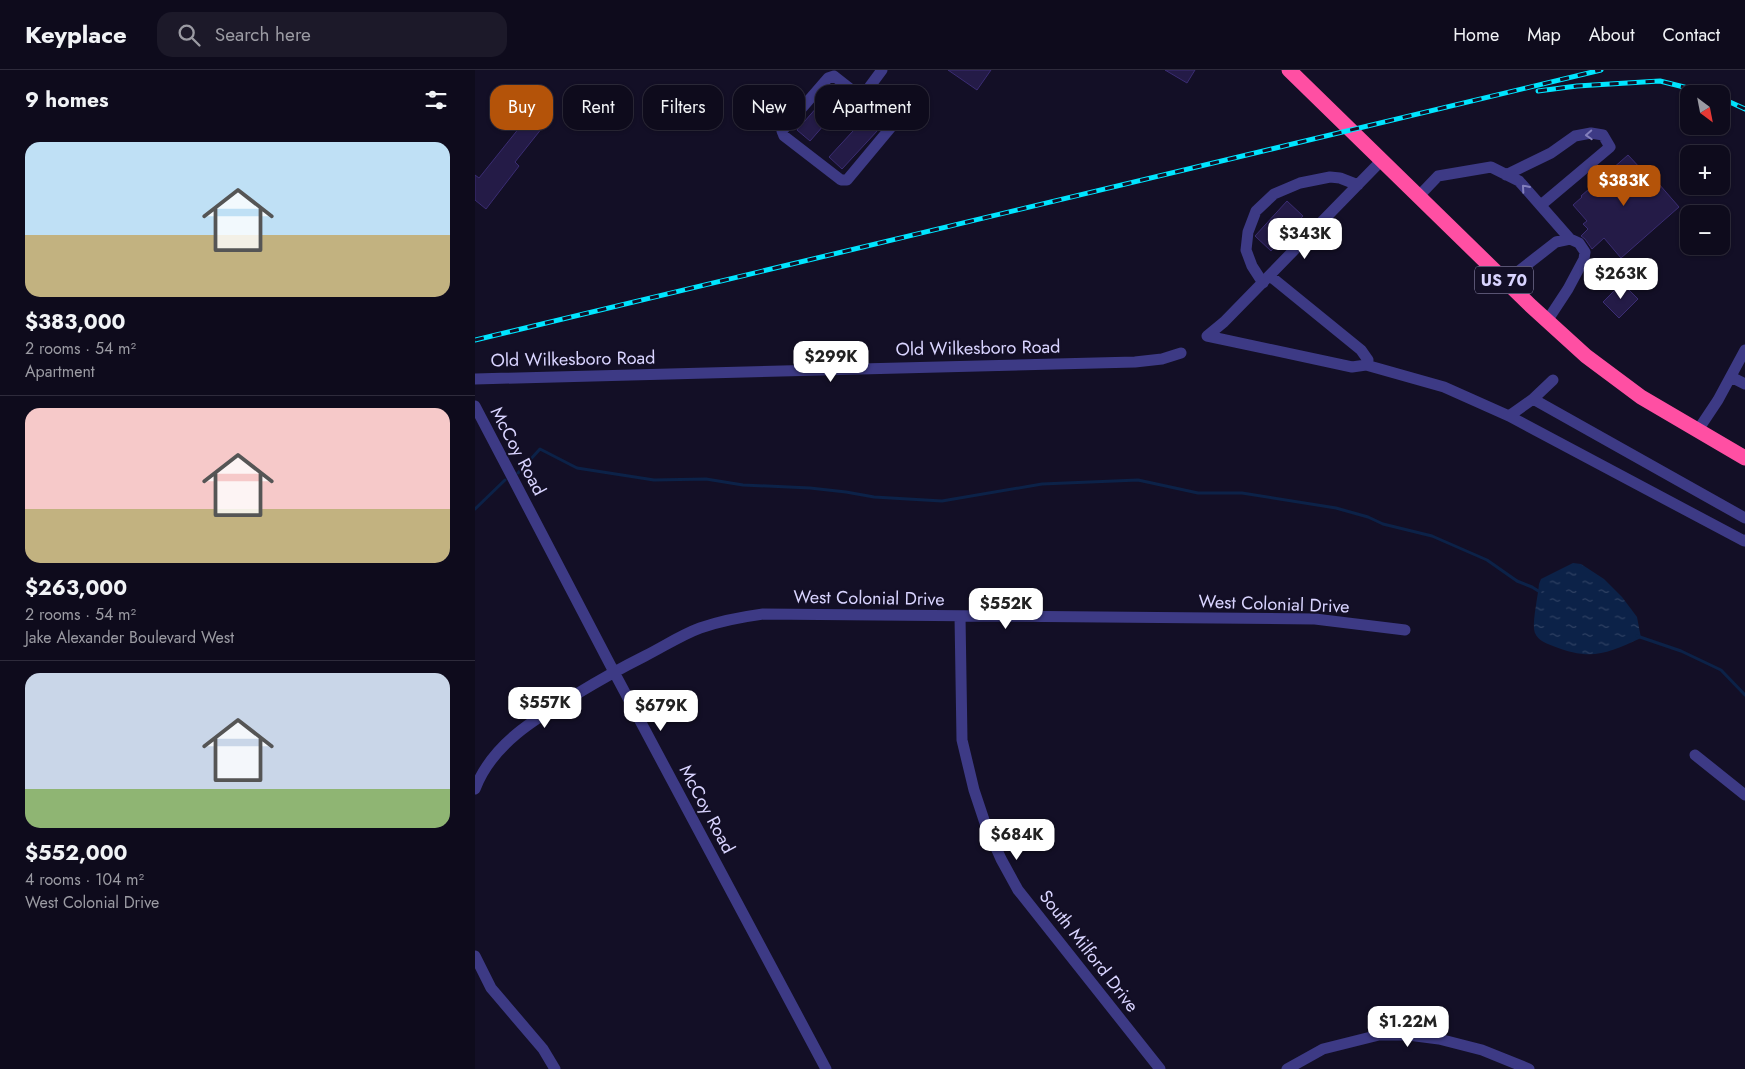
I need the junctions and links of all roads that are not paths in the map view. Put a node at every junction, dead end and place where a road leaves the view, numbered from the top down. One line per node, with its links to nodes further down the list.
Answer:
1 (881, 70): 3 (street)
2 (1289, 70): 5 (highway, US 70)
3 (870, 85)
4 (862, 97): 4 (street)
5 (1381, 161): 7 (street); 8 (highway, US 70)
6 (1506, 175): 8 (street); 9 (street, one-way to 6); 9 (street, one-way to 6)
7 (1359, 185): 11 (street); 11 (street)
8 (1418, 197): 12 (highway, US 70)
9 (1541, 205): 10 (street)
10 (1570, 239): 12 (street); 13 (street)
11 (1266, 280): 16 (street); 16 (street)
12 (1506, 281): 13 (highway, US 70)
13 (1547, 321): 24 (highway, US 70)
14 (1745, 350): 17 (street)
15 (1181, 353): 18 (street, Old Wilkesboro Road)
16 (1366, 365): 23 (street)
17 (1731, 377): 20 (street); 24 (street)
18 (475, 379)
19 (1553, 380): 21 (street)
20 (1745, 384)
21 (1533, 399): 23 (street); 26 (street)
22 (475, 406): 30 (street, McCoy Road)
23 (1509, 416): 27 (street)
24 (1698, 430): 25 (highway, US 70)
25 (1745, 458)
26 (1745, 518)
27 (1745, 540)
28 (960, 616): 29 (street, West Colonial Drive); 30 (street, West Colonial Drive); 37 (street, South Milford Drive)
29 (1405, 630)
30 (614, 672): 32 (street, West Colonial Drive); 36 (street, McCoy Road)
31 (1695, 755): 33 (street)
32 (475, 789)
33 (1745, 795)
34 (475, 956): 35 (street)
35 (555, 1069)
36 (826, 1069)
37 (1160, 1069)
38 (1287, 1069): 39 (street)
39 (1529, 1069)

